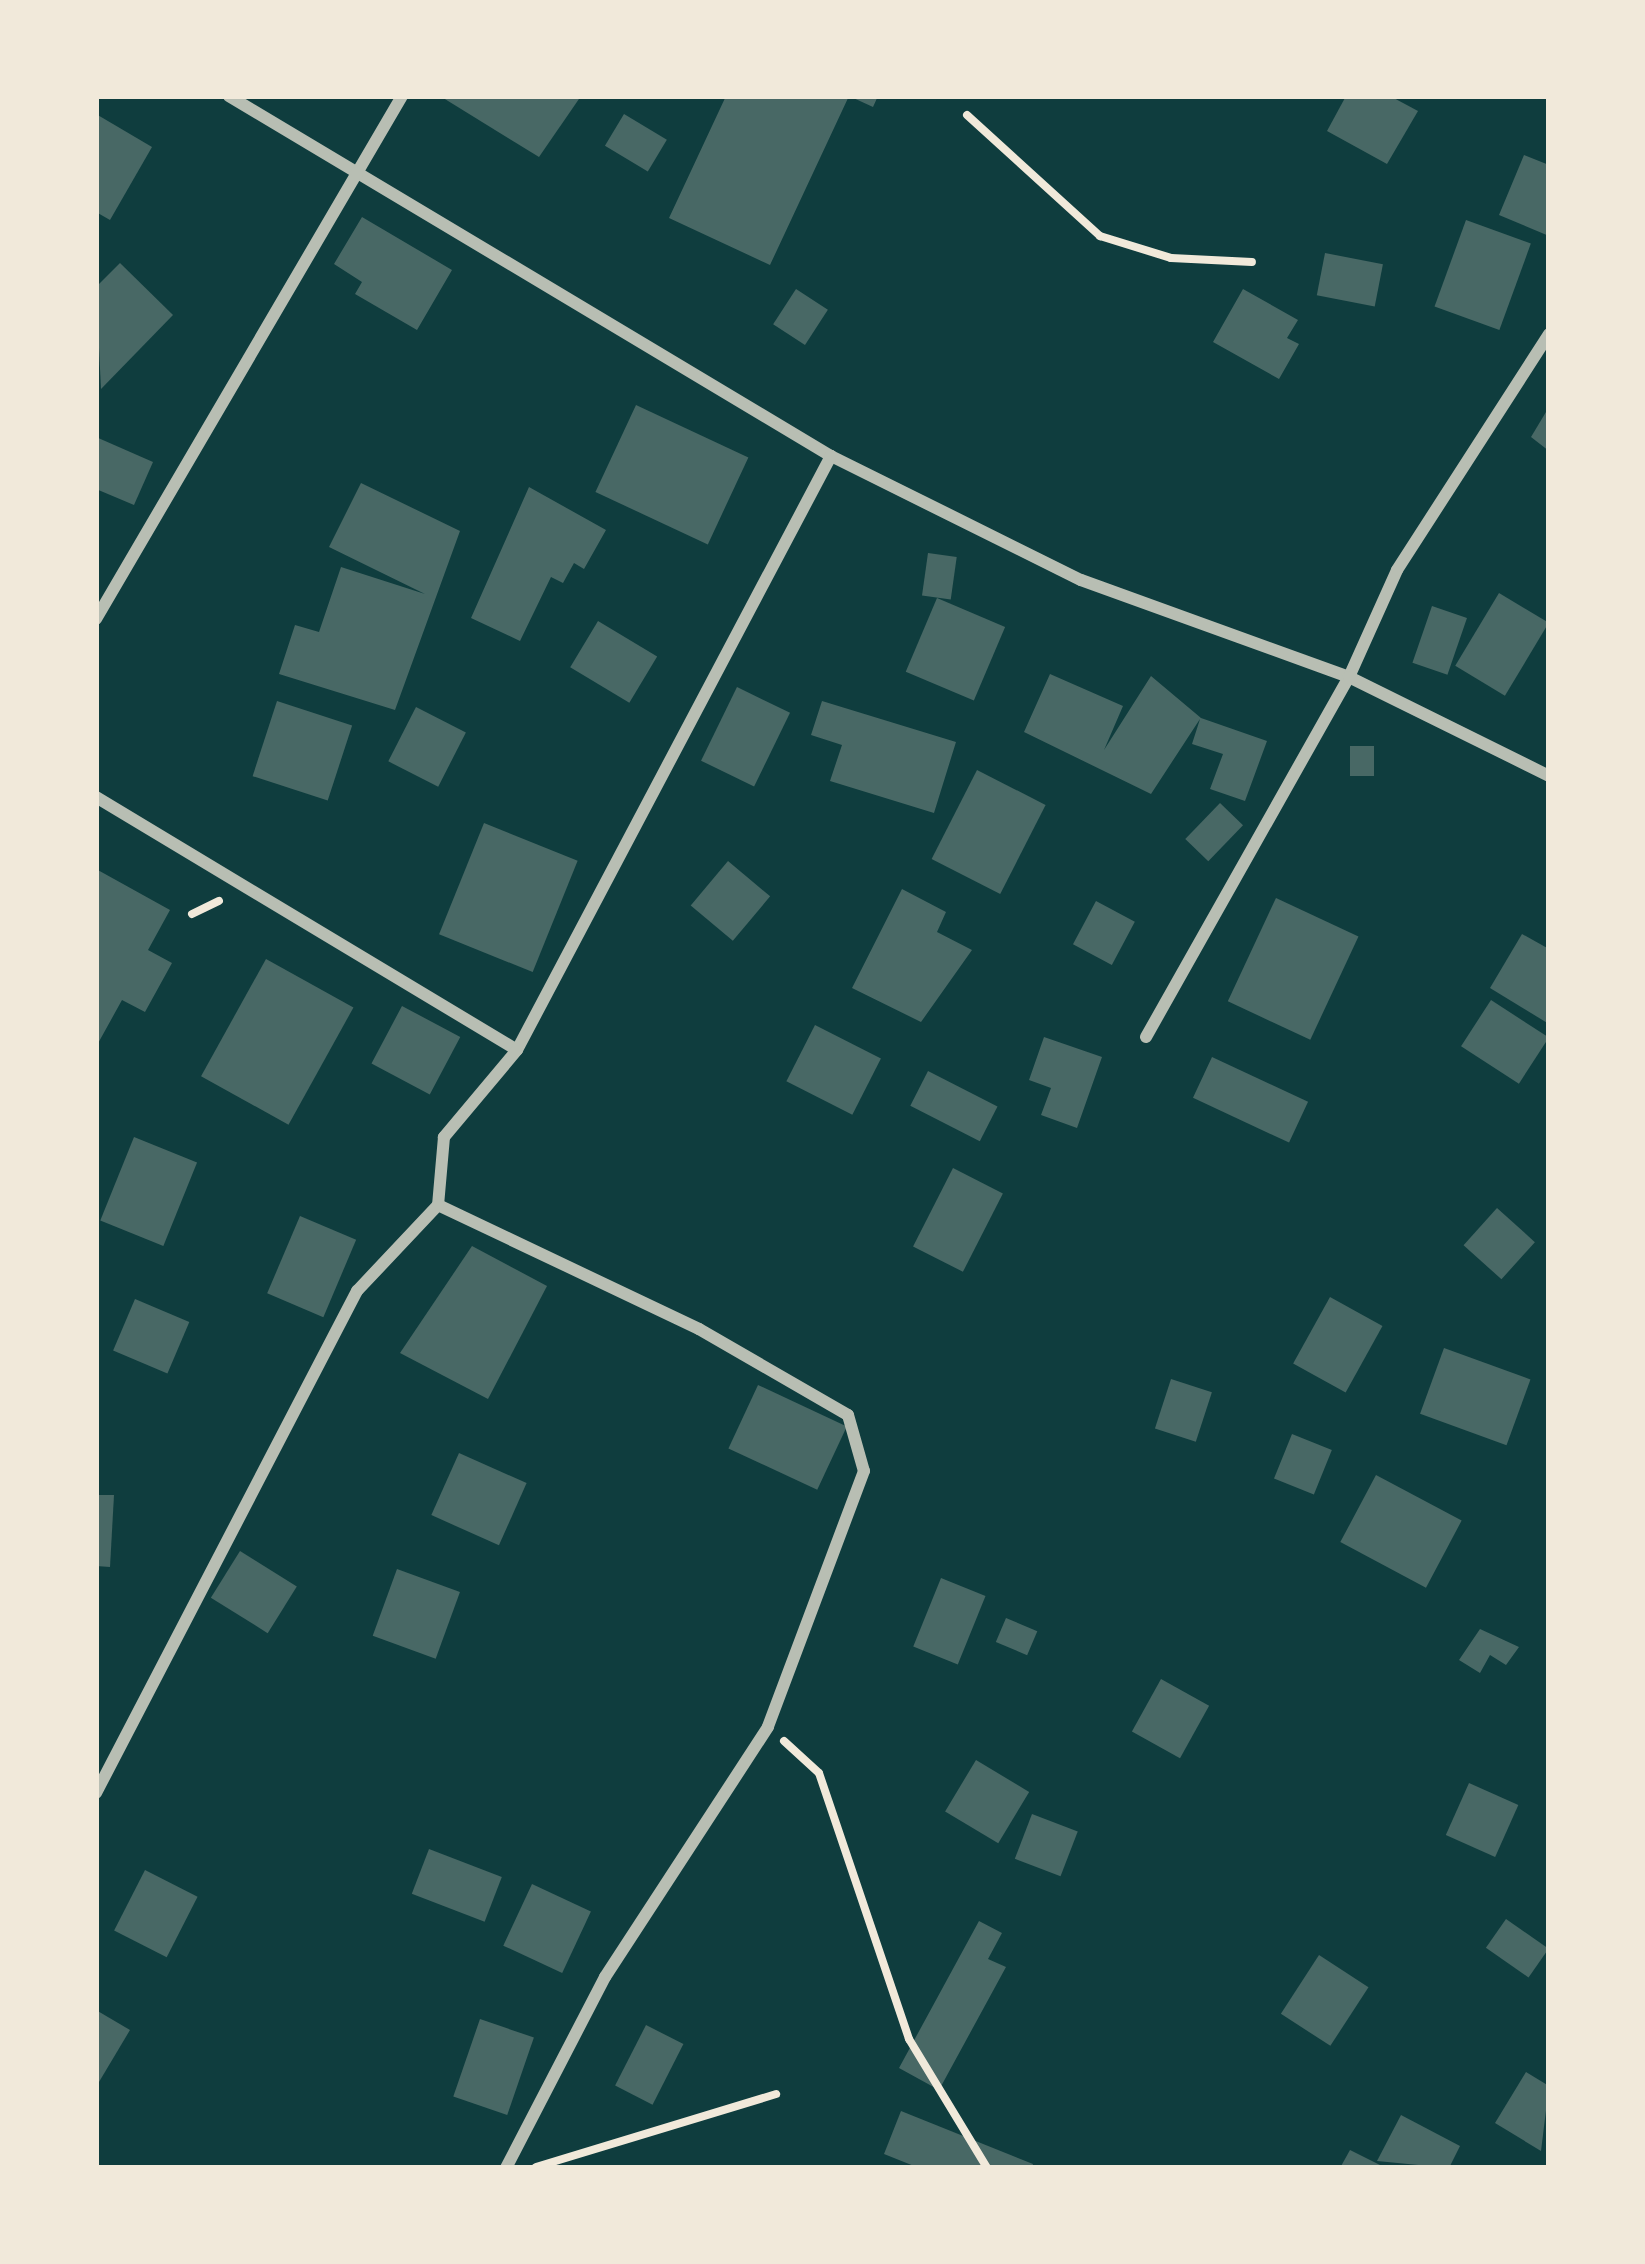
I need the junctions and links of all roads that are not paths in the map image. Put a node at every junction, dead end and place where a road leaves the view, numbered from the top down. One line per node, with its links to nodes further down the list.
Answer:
1 (229, 96): 3 (street)
2 (401, 96): 3 (street)
3 (351, 166): 5 (street); 6 (street)
4 (1549, 334): 7 (street)
5 (831, 455): 7 (street); 11 (street)
6 (96, 619)
7 (1349, 677): 8 (street); 10 (street)
8 (1549, 776)
9 (96, 797): 11 (street)
10 (1146, 1037)
11 (517, 1050): 12 (street)
12 (438, 1205): 13 (street); 14 (street)
13 (96, 1793)
14 (506, 2168)

